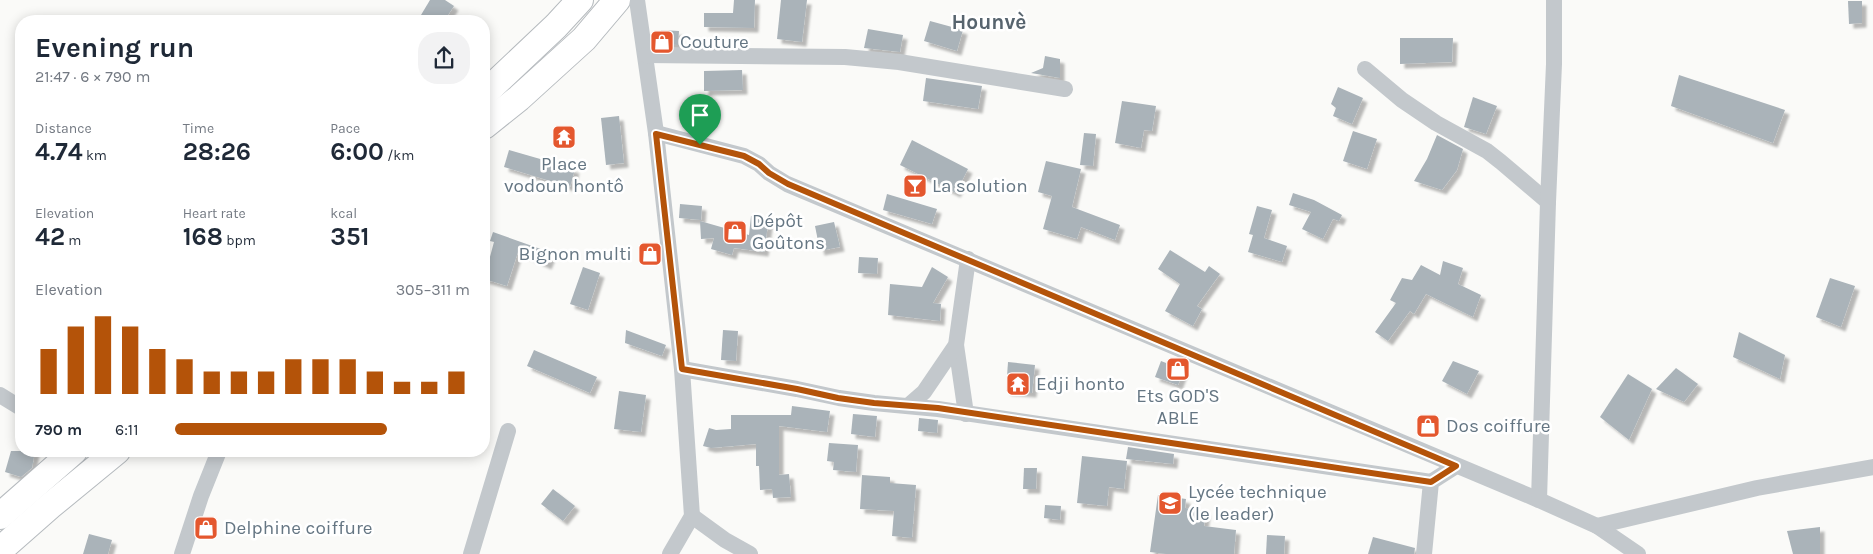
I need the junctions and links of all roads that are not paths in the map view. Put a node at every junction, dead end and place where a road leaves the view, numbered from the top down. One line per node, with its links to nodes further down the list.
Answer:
1 (580, 0): 7 (main road)
2 (617, 0): 9 (main road)
3 (637, 0): 5 (street)
4 (1554, 0): 11 (street)
5 (646, 54): 8 (street); 10 (street)
6 (1366, 69): 11 (street)
7 (490, 88)
8 (1065, 89)
9 (490, 121)
10 (656, 134): 12 (street); 14 (street)
11 (1548, 202): 26 (street)
12 (968, 259): 13 (street); 23 (street)
13 (956, 345): 17 (street); 18 (street)
14 (682, 369): 17 (street); 28 (street)
15 (0, 395): 16 (street)
16 (15, 404)
17 (908, 406): 18 (street)
18 (966, 414): 25 (street)
19 (508, 431): 32 (street)
20 (67, 457): 27 (main road)
21 (109, 457): 30 (main road)
22 (217, 457): 31 (street)
23 (1456, 466): 25 (street); 26 (street)
24 (1873, 467): 29 (street)
25 (1431, 482): 35 (street)
26 (1540, 500): 29 (street)
27 (0, 516)
28 (692, 516): 33 (street); 34 (street)
29 (1597, 526): 36 (street)
30 (0, 550)
31 (182, 554)
32 (472, 554)
33 (670, 554)
34 (750, 554)
35 (1424, 554)
36 (1638, 554)

